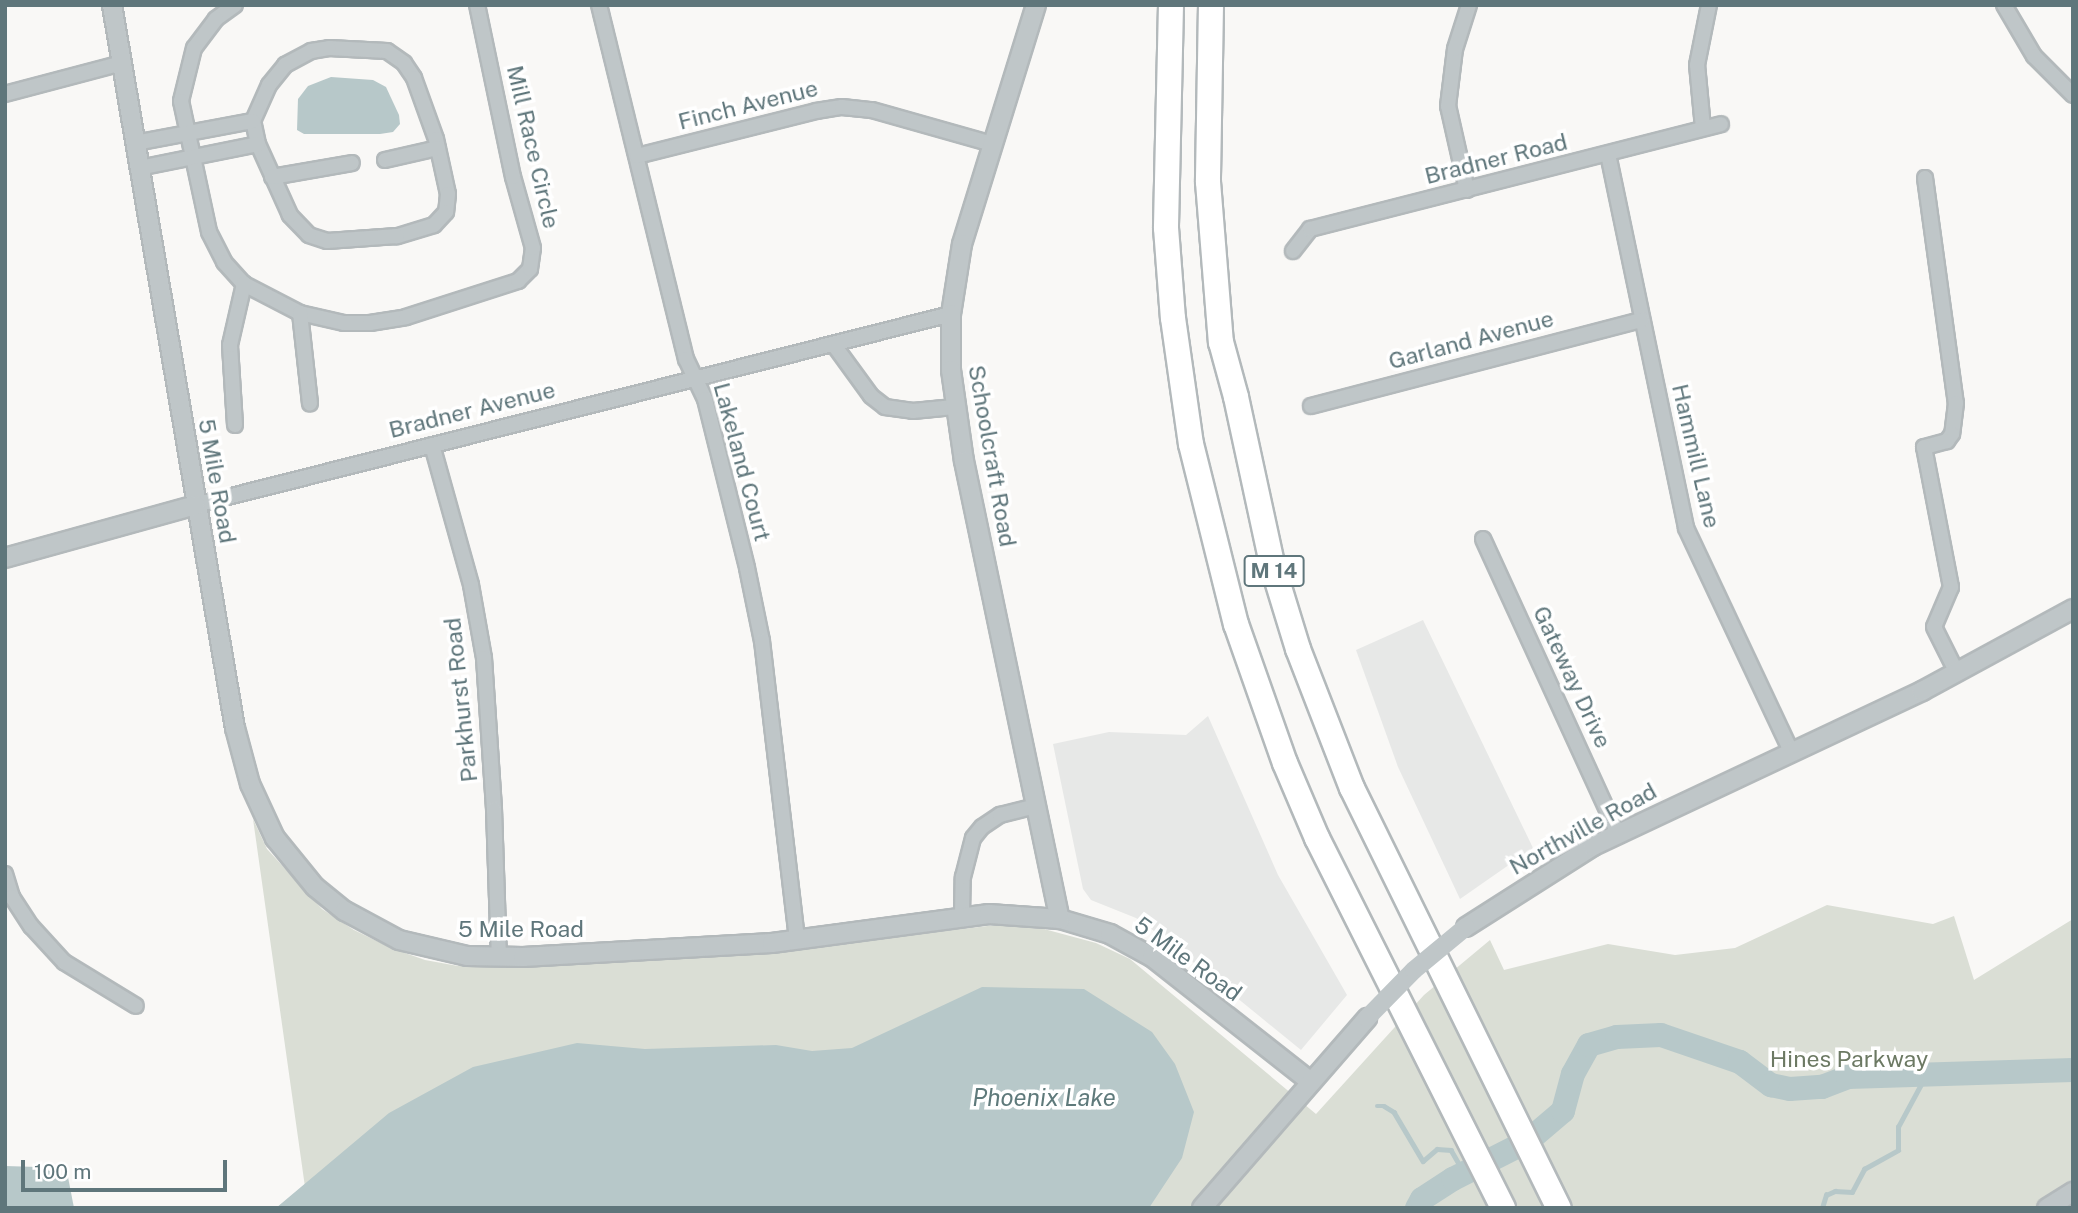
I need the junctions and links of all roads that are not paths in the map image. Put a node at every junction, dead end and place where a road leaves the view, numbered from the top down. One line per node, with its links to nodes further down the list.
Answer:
1 (112, 5): 11 (street, 5 Mile Road)
2 (235, 5): 17 (street, Mill Race Circle)
3 (477, 5): 33 (street, Mill Race Circle)
4 (598, 5): 23 (street, Lakeland Court)
5 (1037, 5): 20 (street, Schoolcraft Road)
6 (1171, 5): 60 (highway, M 14)
7 (1211, 5): 62 (highway, M 14)
8 (1469, 5): 30 (street)
9 (1709, 5): 16 (street)
10 (2004, 5): 13 (street)
11 (122, 63): 12 (street); 18 (street, 5 Mile Road)
12 (5, 94)
13 (2073, 95)
14 (253, 121): 17 (street); 19 (street); 21 (street)
15 (1721, 124): 16 (street, Bradner Road)
16 (1703, 128): 22 (street, Bradner Road)
17 (190, 135): 18 (street); 24 (street, Mill Race Circle)
18 (135, 143): 27 (street, 5 Mile Road)
19 (258, 144): 24 (street); 28 (street)
20 (992, 144): 23 (street, Finch Avenue); 34 (street, Schoolcraft Road)
21 (438, 148): 25 (street); 28 (street)
22 (1608, 154): 30 (street, Bradner Road); 35 (street, Hammill Lane)
23 (637, 156): 37 (street, Lakeland Court)
24 (194, 158): 27 (street); 32 (street, Mill Race Circle)
25 (385, 160)
26 (352, 163): 28 (street)
27 (139, 168): 43 (street, 5 Mile Road)
28 (272, 177)
29 (1925, 178): 47 (street)
30 (1467, 190): 31 (street, Bradner Road)
31 (1293, 251)
32 (244, 284): 33 (street, Mill Race Circle); 41 (street)
33 (300, 313): 38 (street)
34 (951, 314): 36 (street, Bradner Avenue); 40 (street, Schoolcraft Road)
35 (1642, 320): 39 (street, Garland Avenue); 48 (street, Hammill Lane)
36 (834, 345): 37 (street, Bradner Avenue); 40 (street)
37 (696, 380): 42 (street, Bradner Avenue); 55 (street, Lakeland Court)
38 (310, 403)
39 (1311, 406)
40 (954, 407): 49 (street, Schoolcraft Road)
41 (235, 425)
42 (432, 445): 43 (street, Bradner Avenue); 56 (street, Parkhurst Road)
43 (197, 506): 45 (street, Bradner Avenue); 56 (street, 5 Mile Road)
44 (1483, 539): 50 (street, Gateway Drive)
45 (5, 558)
46 (2073, 609): 47 (street, Northville Road)
47 (1957, 673): 48 (street, Northville Road)
48 (1791, 751): 50 (street, Northville Road)
49 (1037, 806): 53 (street); 54 (street, Schoolcraft Road)
50 (1618, 834): 58 (street, Northville Road, bridge)
51 (5, 874): 52 (street)
52 (9, 895): 57 (street)
53 (962, 916): 54 (street, 5 Mile Road); 55 (street, 5 Mile Road)
54 (1060, 919): 58 (street, 5 Mile Road)
55 (797, 939): 56 (street, 5 Mile Road)
56 (499, 957)
57 (136, 1006)
58 (1311, 1082): 61 (street, Northville Road)
59 (2073, 1192): 63 (street)
60 (1501, 1205)
61 (1202, 1208)
62 (1559, 1208)
63 (2047, 1208)

